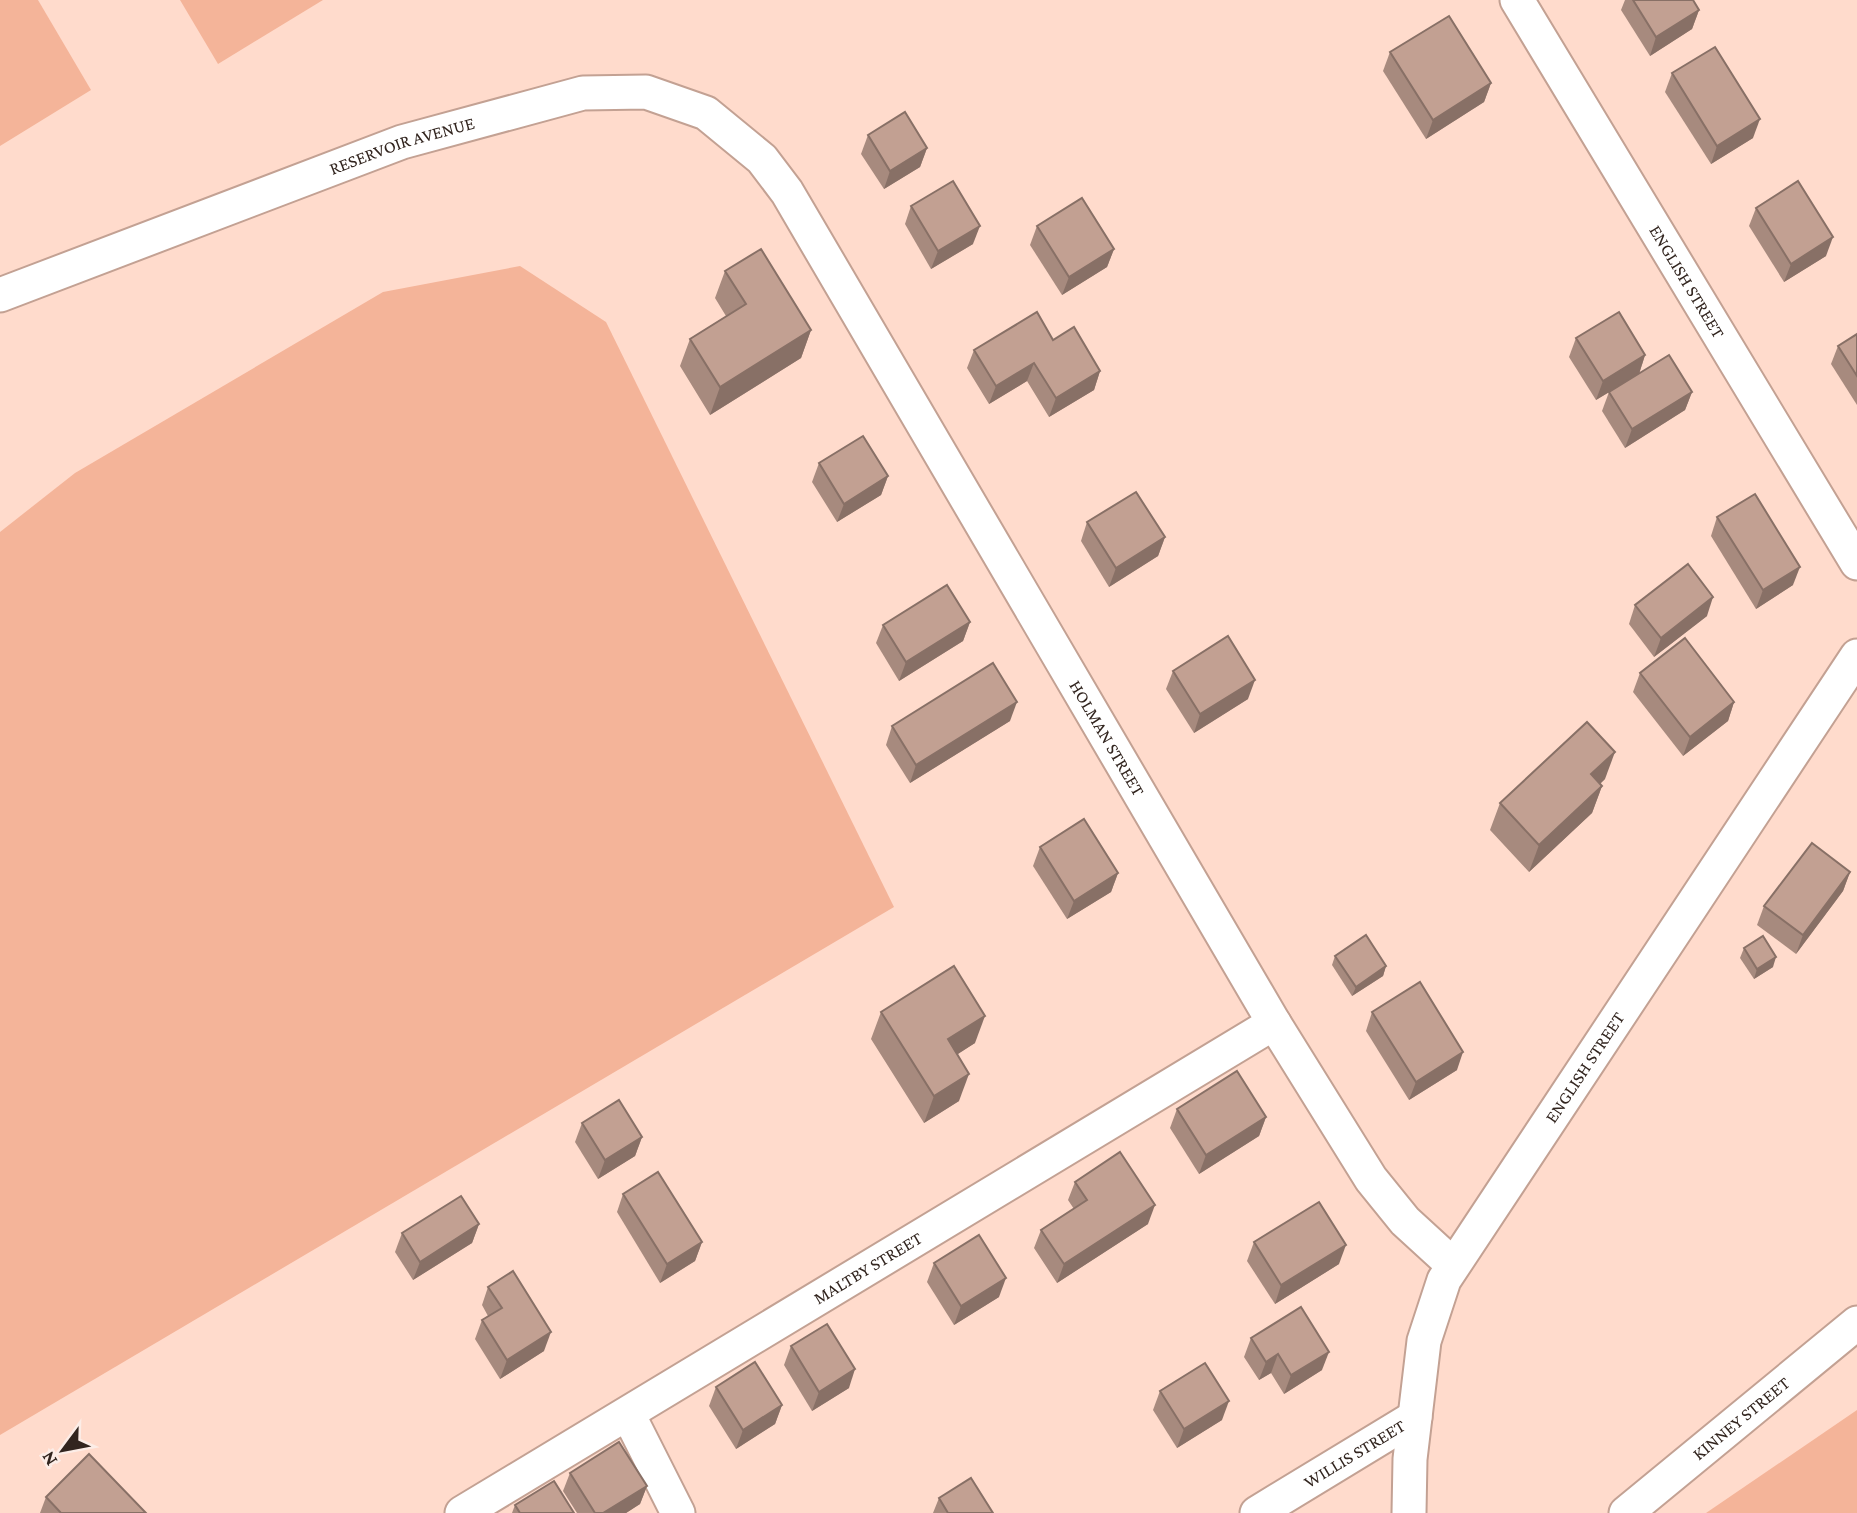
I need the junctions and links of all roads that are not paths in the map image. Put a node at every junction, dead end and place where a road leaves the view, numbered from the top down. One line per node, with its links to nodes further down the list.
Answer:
1 (1517, 0): 4 (street, ENGLISH STREET)
2 (787, 192): 3 (street, RESERVOIR AVENUE); 6 (street, HOLMAN STREET)
3 (0, 295)
4 (1857, 563)
5 (1857, 656): 7 (street, ENGLISH STREET)
6 (1274, 1023): 7 (street, HOLMAN STREET); 9 (street, MALTBY STREET)
7 (1453, 1265): 10 (street, ENGLISH STREET)
8 (1857, 1323): 15 (street, KINNEY STREET)
9 (628, 1414): 11 (street, MALTBY STREET); 12 (street)
10 (1415, 1417): 13 (street, WILLIS STREET); 14 (street, ENGLISH STREET)
11 (462, 1513)
12 (677, 1513)
13 (1257, 1513)
14 (1409, 1513)
15 (1626, 1513)

